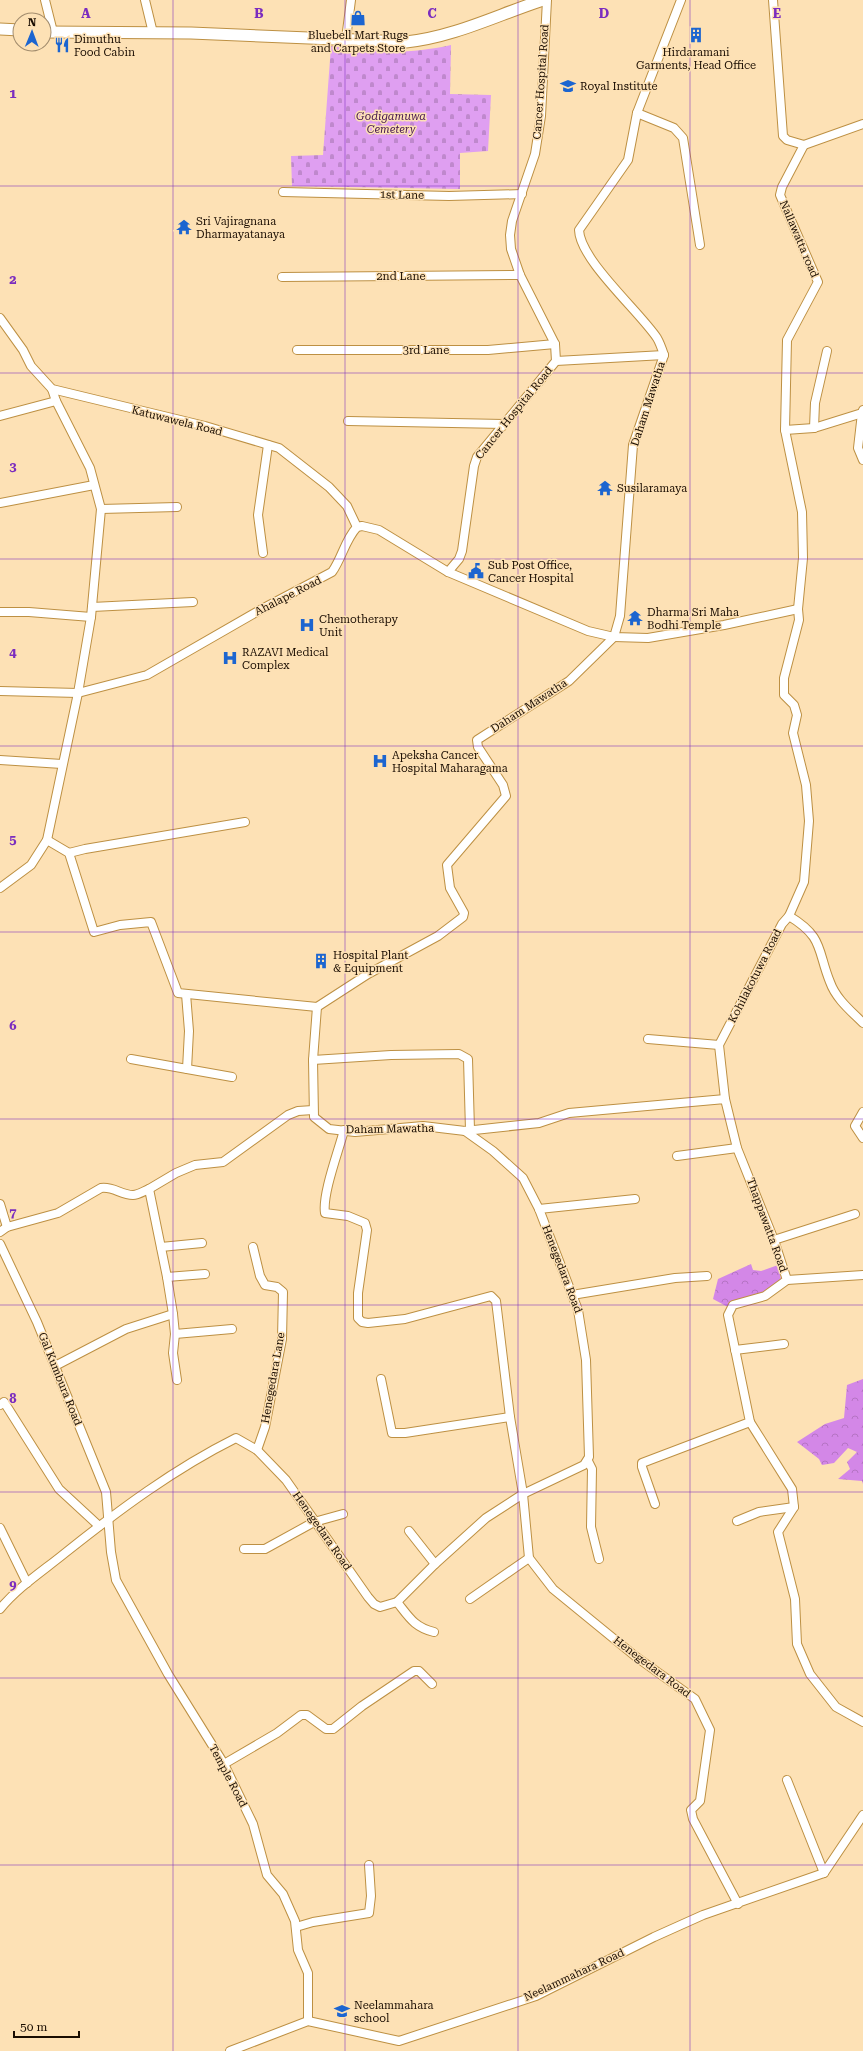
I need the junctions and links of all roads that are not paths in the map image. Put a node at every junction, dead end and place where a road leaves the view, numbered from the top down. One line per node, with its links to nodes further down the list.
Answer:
1 (45, 0): 9 (street)
2 (145, 0): 13 (street)
3 (351, 0): 14 (street)
4 (543, 0): 8 (main road)
5 (547, 0): 19 (street, Cancer Hospital Road)
6 (681, 0): 15 (street, Daham Mawatha)
7 (773, 0): 17 (street)
8 (522, 3): 14 (main road)
9 (46, 12)
10 (0, 29): 11 (main road)
11 (12, 30)
12 (52, 32): 13 (main road)
13 (153, 33): 14 (main road)
14 (346, 39)
15 (637, 113): 20 (street); 27 (street, Daham Mawatha)
16 (863, 124): 17 (street)
17 (804, 145): 36 (street, Nallawatta road)
18 (283, 192): 19 (street, 1st Lane)
19 (522, 194): 21 (street, Cancer Hospital Road)
20 (700, 245)
21 (520, 275): 22 (street, 2nd Lane); 24 (street, Cancer Hospital Road)
22 (282, 276)
23 (0, 318): 29 (street)
24 (555, 344): 25 (street, 3rd Lane); 28 (street, Cancer Hospital Road)
25 (297, 350)
26 (827, 351): 35 (street)
27 (664, 355): 28 (street); 51 (street, Daham Mawatha)
28 (556, 361): 34 (street, Cancer Hospital Road)
29 (52, 389): 30 (street); 37 (street, Katuwawela Road)
30 (56, 401): 32 (street); 39 (street)
31 (862, 411): 35 (street); 38 (street)
32 (0, 416)
33 (348, 421): 34 (street)
34 (504, 424): 45 (street, Cancer Hospital Road)
35 (814, 428): 36 (street)
36 (785, 430): 48 (street, Nallawatta road)
37 (268, 445): 43 (street, Katuwawela Road); 44 (street)
38 (863, 460)
39 (94, 485): 40 (street); 42 (street)
40 (0, 503)
41 (177, 506): 42 (street)
42 (101, 509): 47 (street)
43 (357, 527): 45 (street); 53 (street, Ahalape Road)
44 (263, 553)
45 (448, 572): 51 (street)
46 (193, 602): 47 (street)
47 (92, 607): 50 (street)
48 (798, 609): 51 (street); 60 (street, Kohilakotuwa Road)
49 (0, 612): 50 (street)
50 (91, 617): 53 (street)
51 (614, 637): 62 (street, Daham Mawatha)
52 (0, 691): 53 (street, Ahalape Road)
53 (78, 693): 55 (street)
54 (0, 760): 55 (street)
55 (62, 764): 57 (street)
56 (245, 822): 58 (street)
57 (47, 840): 58 (street); 59 (street)
58 (69, 853): 61 (street)
59 (0, 888)
60 (789, 916): 63 (street); 65 (street, Kohilakotuwa Road)
61 (186, 994): 62 (street); 68 (street)
62 (318, 1007): 67 (street)
63 (863, 1023)
64 (648, 1039): 65 (street)
65 (719, 1045): 70 (street)
66 (131, 1059): 68 (street)
67 (313, 1060): 71 (street); 74 (street)
68 (187, 1069): 69 (street)
69 (232, 1077)
70 (725, 1099): 74 (street); 76 (street, Thappawatta Road)
71 (312, 1110): 73 (street, Daham Mawatha); 78 (street)
72 (863, 1112): 75 (street)
73 (344, 1130): 74 (street, Daham Mawatha); 105 (street)
74 (467, 1131): 81 (street, Henegedara Road)
75 (863, 1138)
76 (737, 1148): 77 (street); 85 (street, Thappawatta Road)
77 (677, 1156)
78 (149, 1189): 83 (street); 88 (street)
79 (636, 1199): 81 (street)
80 (0, 1204): 83 (street)
81 (539, 1209): 95 (street, Henegedara Road)
82 (855, 1214): 85 (street)
83 (7, 1227): 84 (street)
84 (0, 1232)
85 (774, 1240): 94 (street, Thappawatta Road)
86 (202, 1242): 88 (street)
87 (0, 1244): 101 (street, Gal Kumbura Road)
88 (161, 1247): 93 (street)
89 (253, 1247): 107 (street, Henegedara Lane)
90 (205, 1274): 93 (street)
91 (863, 1275): 94 (street)
92 (707, 1276): 95 (street)
93 (168, 1278): 96 (street)
94 (787, 1280): 100 (street, Thappawatta Road)
95 (572, 1296): 108 (street, Henegedara Road)
96 (173, 1314): 98 (street); 101 (street)
97 (232, 1328): 98 (street)
98 (175, 1334): 103 (street)
99 (784, 1344): 100 (street)
100 (735, 1350): 106 (street, Thappawatta Road)
101 (55, 1366): 113 (street, Gal Kumbura Road)
102 (381, 1379): 105 (street)
103 (177, 1380)
104 (0, 1405): 116 (street)
105 (510, 1417): 109 (street)
106 (750, 1422): 110 (street); 111 (street)
107 (257, 1450): 113 (street, Henegedara Road); 115 (street, Henegedara Road)
108 (588, 1461): 109 (street); 121 (street, Henegedara Road)
109 (523, 1494): 120 (street); 122 (street)
110 (655, 1504)
111 (794, 1507): 114 (street); 129 (street)
112 (343, 1514): 115 (street)
113 (108, 1518): 116 (street); 130 (street, Temple Road)
114 (737, 1521)
115 (314, 1522): 119 (street); 125 (street, Henegedara Road)
116 (99, 1526): 123 (street)
117 (0, 1528): 123 (street)
118 (409, 1531): 122 (street)
119 (244, 1550)
120 (529, 1558): 124 (street); 135 (street, Henegedara Road)
121 (599, 1559)
122 (435, 1564): 125 (street)
123 (27, 1583): 126 (street)
124 (470, 1599)
125 (397, 1602): 127 (street)
126 (1, 1604)
127 (434, 1632)
128 (432, 1684): 130 (street)
129 (863, 1722)
130 (224, 1764): 136 (street, Temple Road)
131 (787, 1780): 134 (street)
132 (863, 1815): 134 (street)
133 (369, 1864): 136 (street)
134 (824, 1874): 135 (street, Neelammahara Road)
135 (738, 1904): 137 (street, Neelammahara Road)
136 (296, 1927): 137 (street, Temple Road)
137 (308, 2021): 138 (street)
138 (230, 2051)

